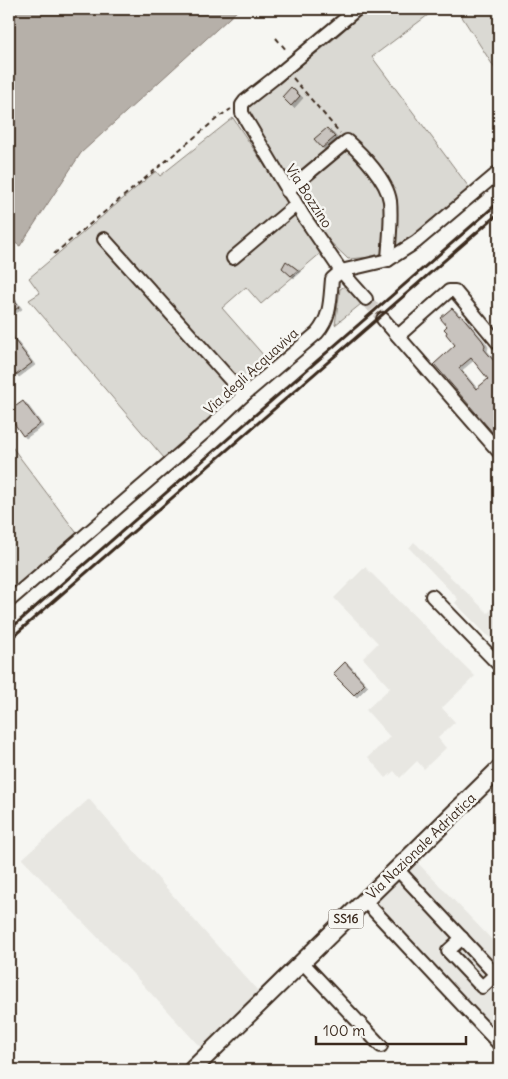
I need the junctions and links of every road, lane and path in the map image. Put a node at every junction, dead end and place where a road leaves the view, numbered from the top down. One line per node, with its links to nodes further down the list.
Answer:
1 (357, 9): 5 (street)
2 (276, 38): 3 (path)
3 (287, 51)
4 (290, 74): 6 (path)
5 (244, 104): 8 (street, Via Bozzino); 11 (path)
6 (347, 140): 8 (street); 13 (street)
7 (499, 172): 13 (street)
8 (287, 190): 9 (street, Via Bozzino)
9 (296, 205): 12 (street); 14 (street, Via Bozzino)
10 (104, 239): 19 (street)
11 (54, 254)
12 (233, 258)
13 (388, 260): 14 (street)
14 (341, 271): 15 (street, Via Bozzino); 19 (street, Via degli Acquaviva)
15 (366, 299)
16 (383, 319): 17 (street)
17 (398, 336): 18 (street); 20 (street)
18 (499, 344)
19 (244, 395): 22 (street, Via degli Acquaviva)
20 (499, 452)
21 (432, 596): 23 (street)
22 (9, 601)
23 (499, 665)
24 (499, 768): 25 (main road, Via Nazionale Adriatica / SS16)
25 (397, 869): 26 (main road, Via Nazionale Adriatica / SS16); 27 (street)
26 (365, 901): 28 (main road, Via Nazionale Adriatica / SS16); 30 (street)
27 (462, 938): 29 (street); 29 (street)
28 (302, 962): 31 (street); 32 (main road, Via Nazionale Adriatica / SS16)
29 (497, 976)
30 (499, 1044)
31 (380, 1046)
32 (192, 1070)

